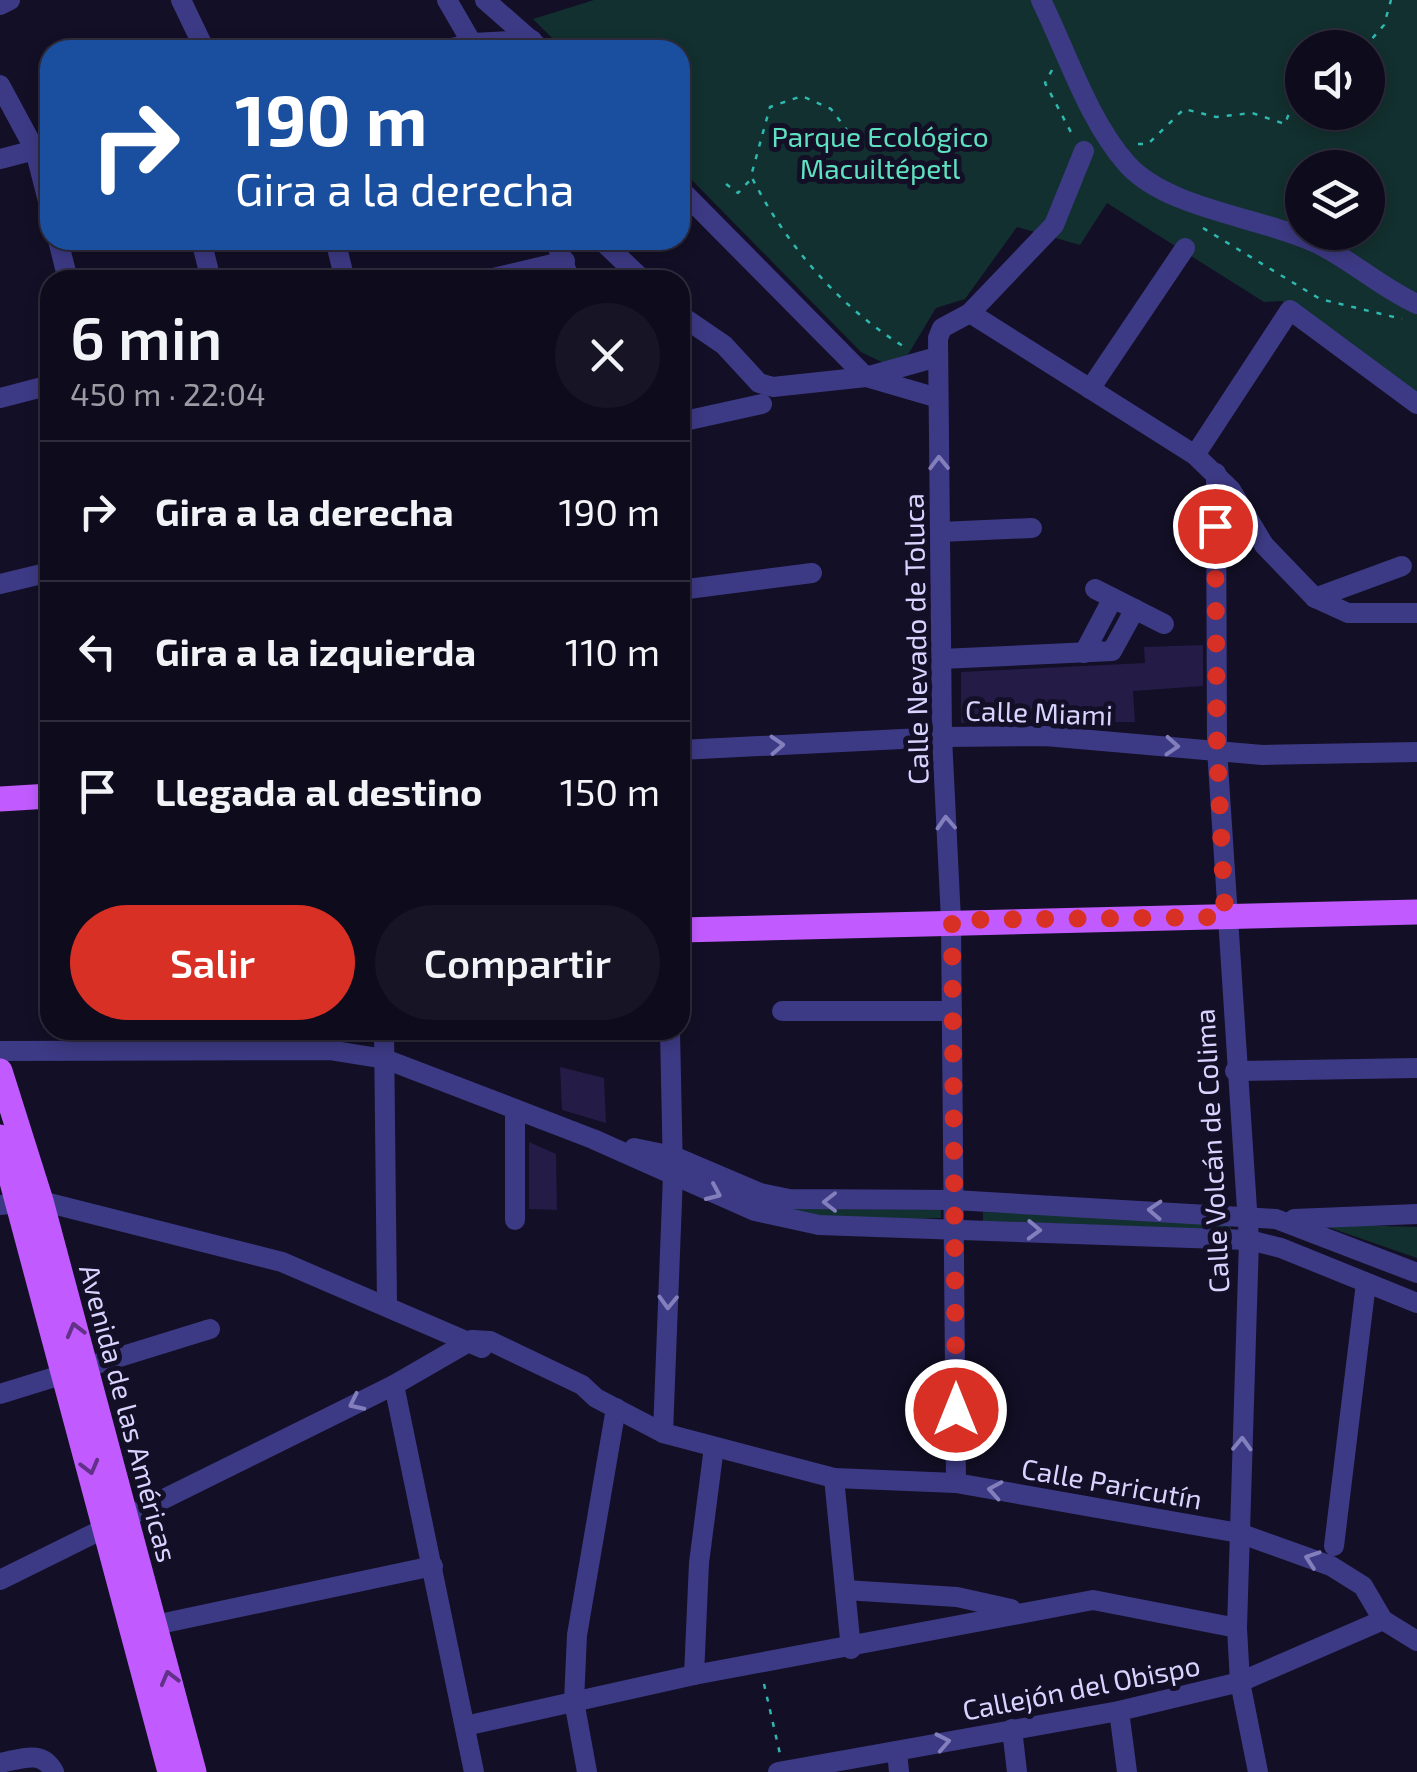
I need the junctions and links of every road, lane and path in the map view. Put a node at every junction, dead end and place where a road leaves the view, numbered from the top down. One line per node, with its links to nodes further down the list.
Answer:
1 (10, 0): 7 (street)
2 (181, 0): 9 (street)
3 (447, 0): 10 (street)
4 (485, 0): 11 (street)
5 (1041, 0): 16 (street)
6 (1390, 0): 8 (path)
7 (0, 5)
8 (1380, 30)
9 (200, 40)
10 (470, 40)
11 (531, 40)
12 (0, 85): 15 (street)
13 (1285, 124): 16 (path)
14 (856, 142): 20 (path)
15 (40, 144)
16 (1111, 144): 26 (street)
17 (40, 149): 19 (street)
18 (1084, 152): 27 (street)
19 (0, 159)
20 (752, 178): 21 (path); 29 (path)
21 (726, 184)
22 (690, 199): 31 (street)
23 (1185, 248): 33 (street)
24 (612, 250): 25 (street)
25 (632, 270)
26 (1417, 304)
27 (970, 313): 30 (street); 33 (street)
28 (690, 322): 31 (street)
29 (904, 346)
30 (938, 358): 31 (street); 35 (street, Calle Nevado de Toluca)
31 (866, 377): 35 (street)
32 (40, 388): 34 (street)
33 (1090, 389): 39 (street)
34 (0, 398)
35 (938, 398): 44 (street, Calle Nevado de Toluca, one-way to 35)
36 (762, 404): 38 (street)
37 (1417, 404): 39 (street)
38 (690, 420)
39 (1195, 456): 40 (street)
40 (1216, 474): 41 (street); 42 (street, Calle Volcán de Colima)
41 (1250, 521): 42 (street); 50 (street)
42 (1215, 526): 58 (street, Calle Volcán de Colima)
43 (1032, 528): 44 (street)
44 (940, 532): 55 (street, Calle Nevado de Toluca)
45 (1402, 566): 50 (street)
46 (812, 572): 49 (street)
47 (40, 574): 48 (street)
48 (0, 584)
49 (690, 589)
50 (1315, 598): 52 (street)
51 (1135, 609): 53 (street); 54 (street); 54 (street)
52 (1417, 613)
53 (1164, 624)
54 (1084, 652): 55 (street)
55 (941, 659): 56 (street, Calle Nevado de Toluca)
56 (942, 736): 57 (street, Calle Miami, one-way to 56); 58 (street, Calle Miami, one-way to 58); 65 (street, Calle Nevado de Toluca, one-way to 56)
57 (690, 749)
58 (1217, 749): 59 (street, Calle Miami); 60 (street, Calle Miami); 64 (street, Calle Volcán de Colima)
59 (1417, 752)
60 (1417, 762)
61 (40, 797): 62 (main road)
62 (0, 799)
63 (1417, 912): 64 (main road)
64 (1225, 917): 65 (main road); 75 (street, Calle Volcán de Colima)
65 (952, 920): 66 (main road); 67 (street, Calle Nevado de Toluca)
66 (690, 930)
67 (952, 1010): 68 (street); 79 (street, Calle Nevado de Toluca)
68 (782, 1011)
69 (384, 1040): 72 (street)
70 (670, 1040): 78 (street)
71 (0, 1051): 72 (street)
72 (384, 1059): 76 (street); 90 (street)
73 (1417, 1068): 75 (street)
74 (0, 1071): 80 (main road, Avenida de las Américas)
75 (1235, 1071): 82 (street, Calle Volcán de Colima)
76 (516, 1109): 78 (street); 84 (street)
77 (0, 1136): 80 (main road, Avenida de las Américas)
78 (673, 1166): 79 (street, one-way to 78); 85 (street, one-way to 85); 97 (street, one-way to 97)
79 (954, 1200): 82 (street, one-way to 79); 85 (street, Calle Nevado de Toluca)
80 (21, 1202): 90 (street, Calle Paricutín); 93 (main road, Avenida de las Américas)
81 (1417, 1214): 83 (street)
82 (1246, 1215): 83 (street); 86 (street, Calle Volcán de Colima)
83 (1276, 1219): 87 (street)
84 (516, 1220)
85 (956, 1228): 86 (street, one-way to 86); 100 (street, Calle Nevado de Toluca)
86 (1248, 1240): 88 (street); 102 (street, Calle Volcán de Colima, one-way to 86)
87 (1417, 1273)
88 (1366, 1283): 89 (street); 103 (street)
89 (1417, 1303)
90 (387, 1305): 92 (street, Calle Paricutín)
91 (210, 1329): 93 (street)
92 (472, 1340): 94 (street); 96 (street, Calle Paricutín)
93 (75, 1370): 95 (street); 101 (main road, Avenida de las Américas)
94 (394, 1385): 101 (street, one-way to 101); 104 (street)
95 (0, 1394)
96 (606, 1403): 97 (street, Calle Paricutín); 116 (street)
97 (663, 1432): 98 (street, Calle Paricutín)
98 (714, 1447): 99 (street, Calle Paricutín); 114 (street)
99 (834, 1478): 100 (street, Calle Paricutín); 106 (street)
100 (956, 1483): 102 (street, Calle Paricutín, one-way to 100)
101 (115, 1521): 105 (street); 109 (main road, Avenida de las Américas); 124 (main road, Avenida de las Américas)
102 (1239, 1533): 108 (street, Calle Paricutín, one-way to 102); 110 (street, Calle Volcán de Colima)
103 (1334, 1546)
104 (433, 1566): 109 (street); 118 (street)
105 (0, 1580)
106 (845, 1590): 107 (street); 112 (street)
107 (1020, 1612): 110 (street); 112 (street)
108 (1384, 1620): 111 (street, Calle Paricutín); 115 (street, Callejón del Obispo)
109 (154, 1625): 125 (main road, Avenida de las Américas, one-way to 109)
110 (1237, 1628): 115 (street, Calle Volcán de Colima)
111 (1417, 1641)
112 (851, 1649): 113 (street)
113 (760, 1662): 114 (street); 122 (path)
114 (694, 1675): 116 (street)
115 (1240, 1682): 117 (street, Callejón del Obispo); 130 (street, Calle Volcán de Colima)
116 (574, 1701): 118 (street); 127 (street)
117 (1119, 1710): 119 (street, Callejón del Obispo); 129 (street)
118 (465, 1726): 126 (street)
119 (1012, 1729): 120 (street, Callejón del Obispo, one-way to 119); 128 (street)
120 (898, 1761): 122 (street, Callejón del Obispo)
121 (0, 1763): 123 (street)
122 (781, 1771)
123 (54, 1772)
124 (170, 1772)
125 (194, 1772)
126 (474, 1772)
127 (587, 1772)
128 (1017, 1772)
129 (1127, 1772)
130 (1258, 1772)

